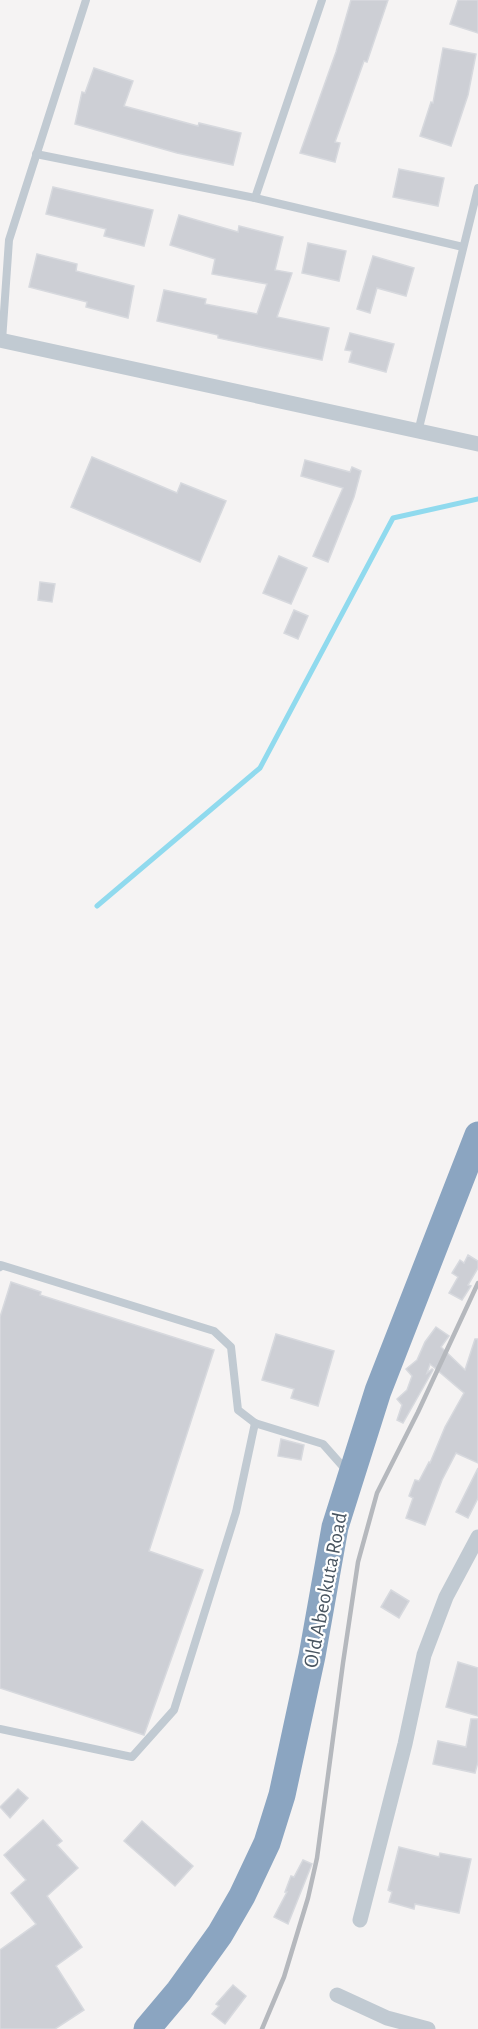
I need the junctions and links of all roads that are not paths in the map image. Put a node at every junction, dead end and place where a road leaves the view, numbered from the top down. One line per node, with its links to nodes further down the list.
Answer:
1 (86, 0): 3 (lane)
2 (322, 0): 5 (lane)
3 (36, 154): 5 (lane); 7 (lane)
4 (478, 188): 6 (lane)
5 (255, 198): 6 (lane)
6 (463, 247): 8 (lane)
7 (1, 341): 8 (street)
8 (418, 432): 9 (street)
9 (478, 444)
10 (478, 1135): 13 (highway, Old Abeokuta Road)
11 (0, 1267): 12 (lane)
12 (255, 1423): 13 (lane); 15 (lane)
13 (351, 1475): 18 (highway, Old Abeokuta Road)
14 (478, 1537): 16 (street)
15 (0, 1730)
16 (360, 1920)
17 (337, 1995): 19 (street)
18 (147, 2029)
19 (428, 2029)

